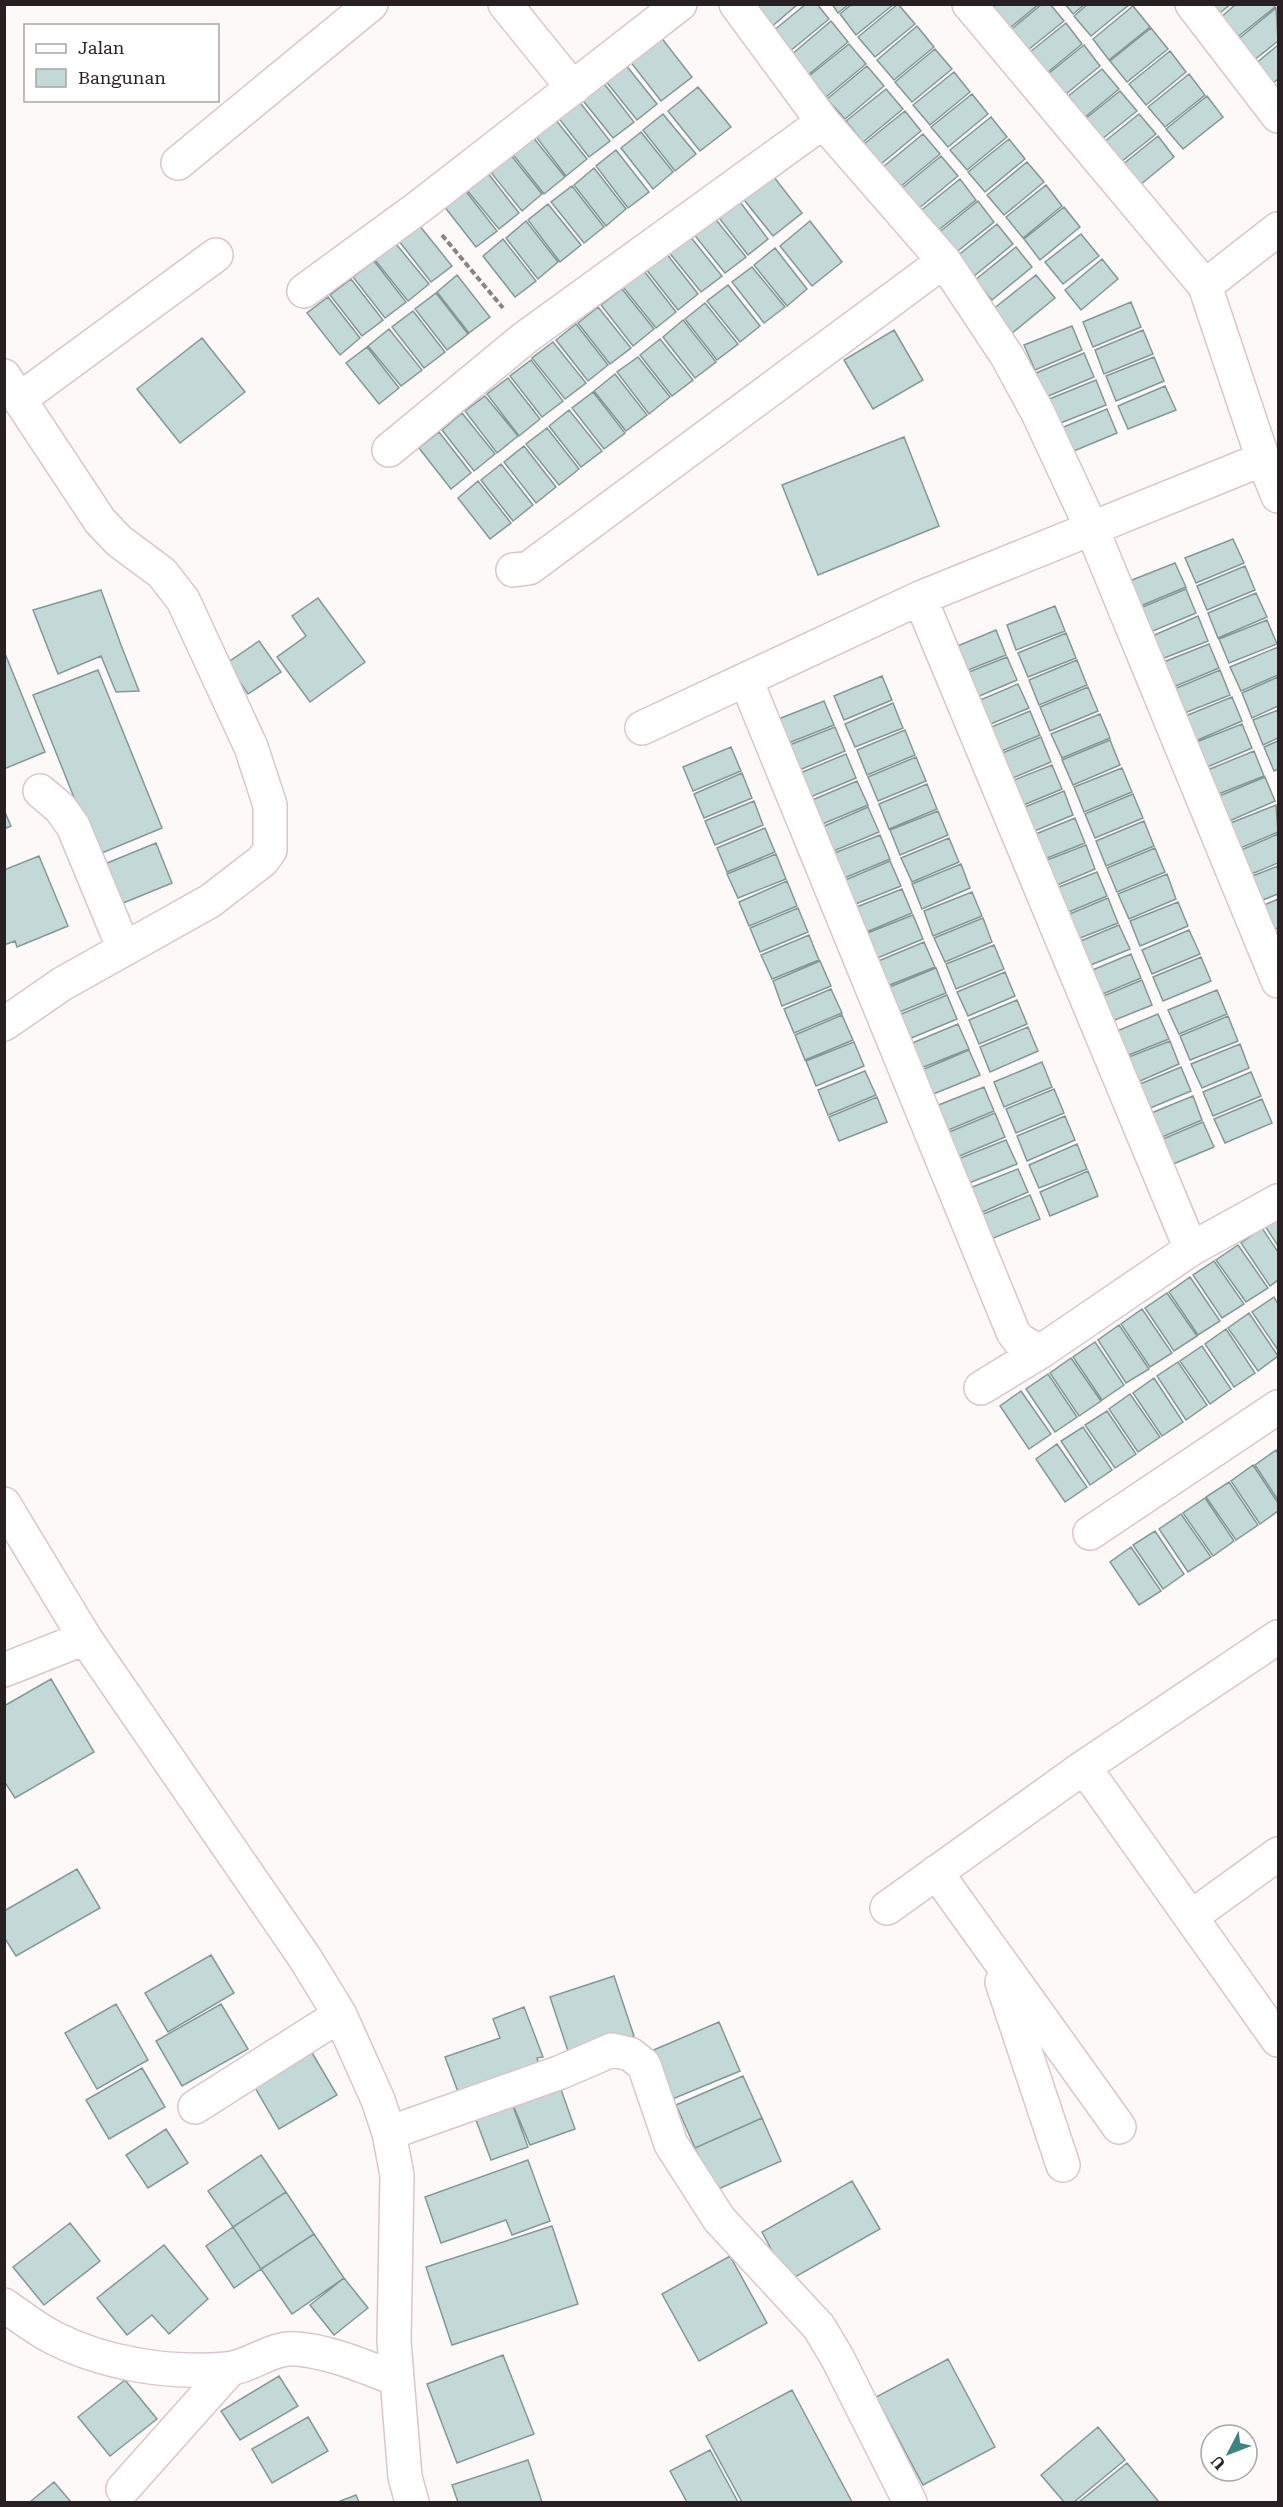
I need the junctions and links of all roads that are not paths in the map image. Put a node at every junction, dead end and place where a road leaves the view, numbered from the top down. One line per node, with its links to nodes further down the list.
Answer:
1 (371, 4): 10 (street)
2 (506, 4): 7 (street)
3 (680, 4): 7 (street)
4 (735, 4): 9 (street)
5 (969, 4): 14 (street)
6 (1192, 4): 8 (street)
7 (573, 88): 15 (street)
8 (1278, 116)
9 (823, 122): 13 (street); 17 (street)
10 (178, 163)
11 (1278, 229): 14 (street)
12 (216, 255): 16 (street)
13 (944, 261): 20 (street); 21 (street)
14 (1205, 286): 18 (street)
15 (304, 291)
16 (12, 388): 26 (street)
17 (389, 450)
18 (1263, 459): 19 (street); 20 (street)
19 (1278, 496)
20 (1092, 529): 22 (street); 27 (street)
21 (513, 570)
22 (920, 598): 23 (street); 30 (street)
23 (746, 680): 24 (street); 31 (street)
24 (642, 728)
25 (40, 791): 26 (street)
26 (124, 950): 28 (street)
27 (1278, 981)
28 (4, 1024)
29 (1278, 1201): 30 (street)
30 (1191, 1249): 31 (street)
31 (1040, 1352): 32 (street)
32 (981, 1388)
33 (1278, 1407): 35 (street)
34 (4, 1504): 37 (street)
35 (1090, 1533)
36 (1278, 1637): 39 (street)
37 (85, 1638): 38 (street); 45 (street)
38 (4, 1670)
39 (1084, 1767): 41 (street); 43 (street)
40 (1278, 1854): 43 (street)
41 (936, 1872): 42 (street); 44 (street)
42 (887, 1908)
43 (1191, 1917): 46 (street)
44 (991, 1949): 48 (street); 50 (street)
45 (340, 2015): 47 (street); 49 (street)
46 (1278, 2040)
47 (195, 2107)
48 (1119, 2127)
49 (389, 2133): 53 (street); 56 (street)
50 (1063, 2165)
51 (4, 2305): 52 (street)
52 (230, 2369): 53 (street); 54 (street)
53 (397, 2379): 55 (street)
54 (123, 2489)
55 (412, 2502)
56 (909, 2502)

